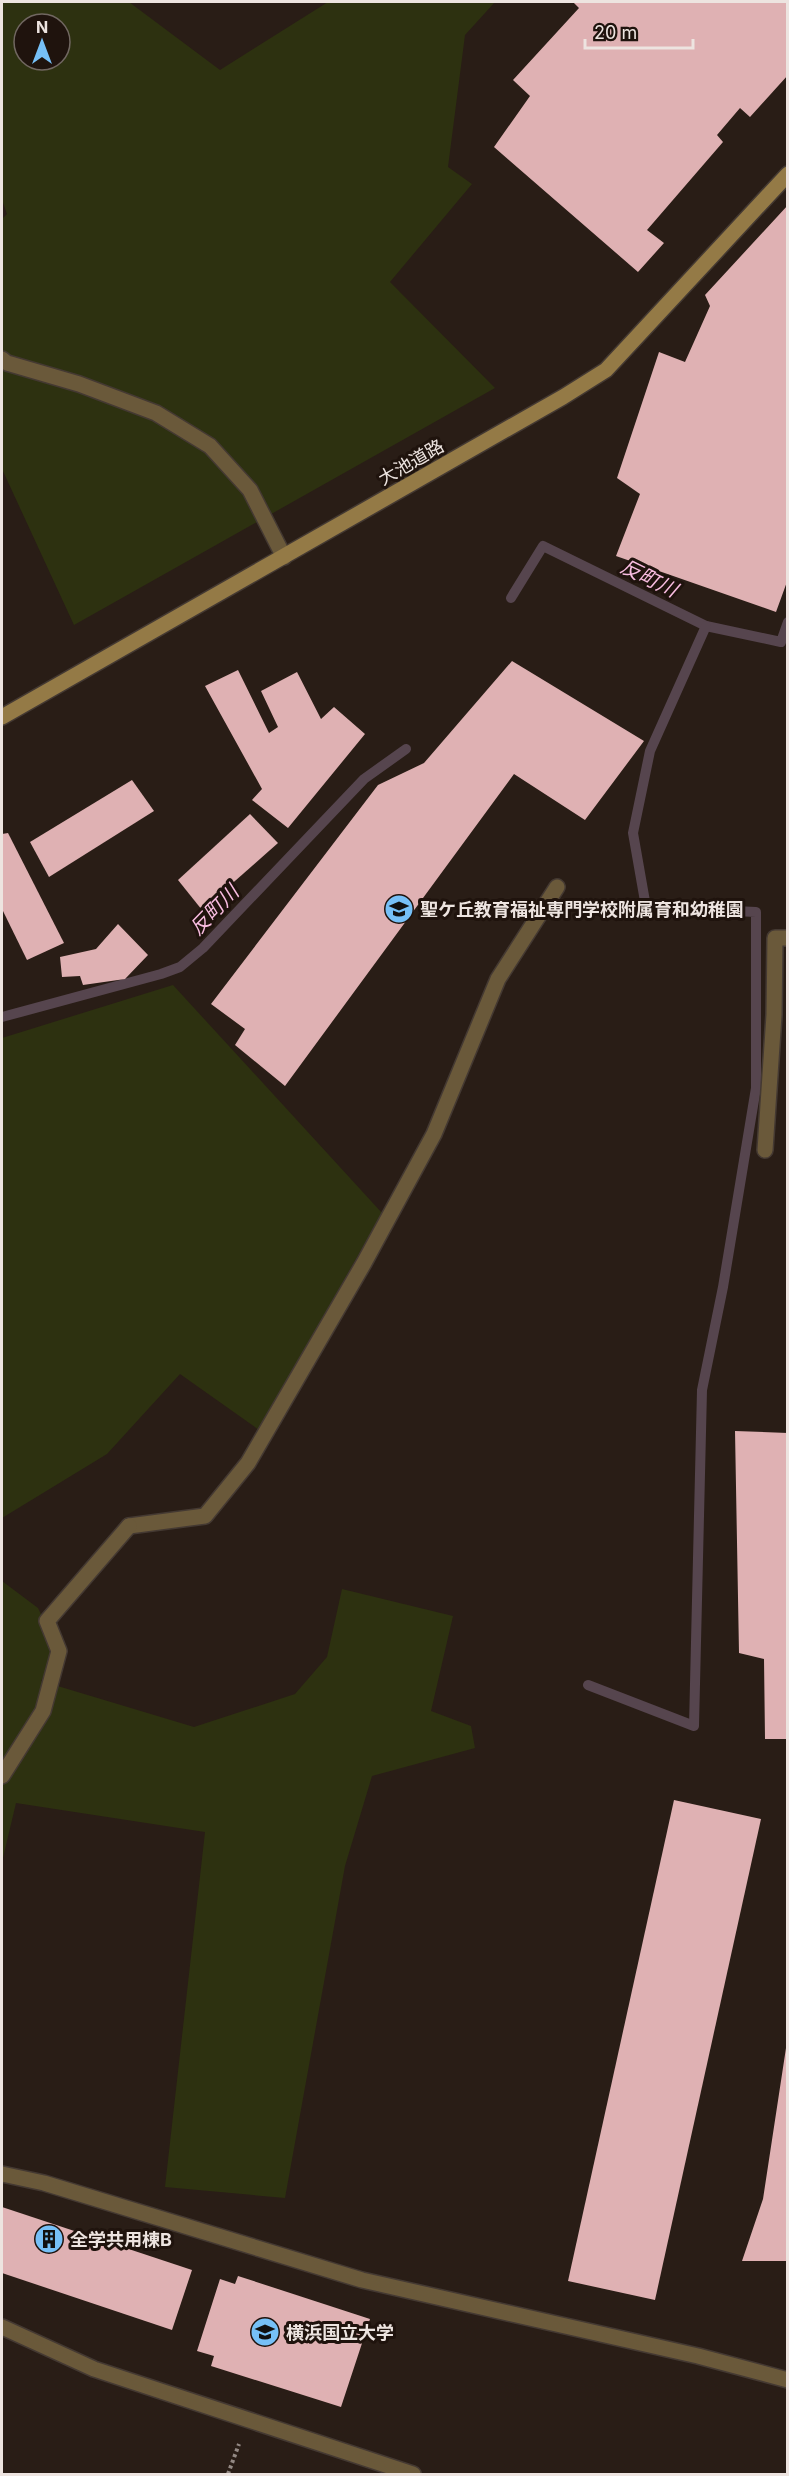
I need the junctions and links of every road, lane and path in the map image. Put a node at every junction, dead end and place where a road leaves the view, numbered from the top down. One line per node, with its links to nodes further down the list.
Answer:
1 (788, 174): 3 (street, 大池道路)
2 (2, 359): 3 (street)
3 (284, 557): 4 (street, 大池道路)
4 (2, 717)
5 (557, 887): 8 (street)
6 (788, 938): 7 (street)
7 (765, 1150)
8 (2, 1776)
9 (2, 2174): 11 (street)
10 (2, 2327): 12 (street)
11 (788, 2380)
12 (248, 2421): 13 (path); 14 (street)
13 (228, 2475)
14 (412, 2475)

